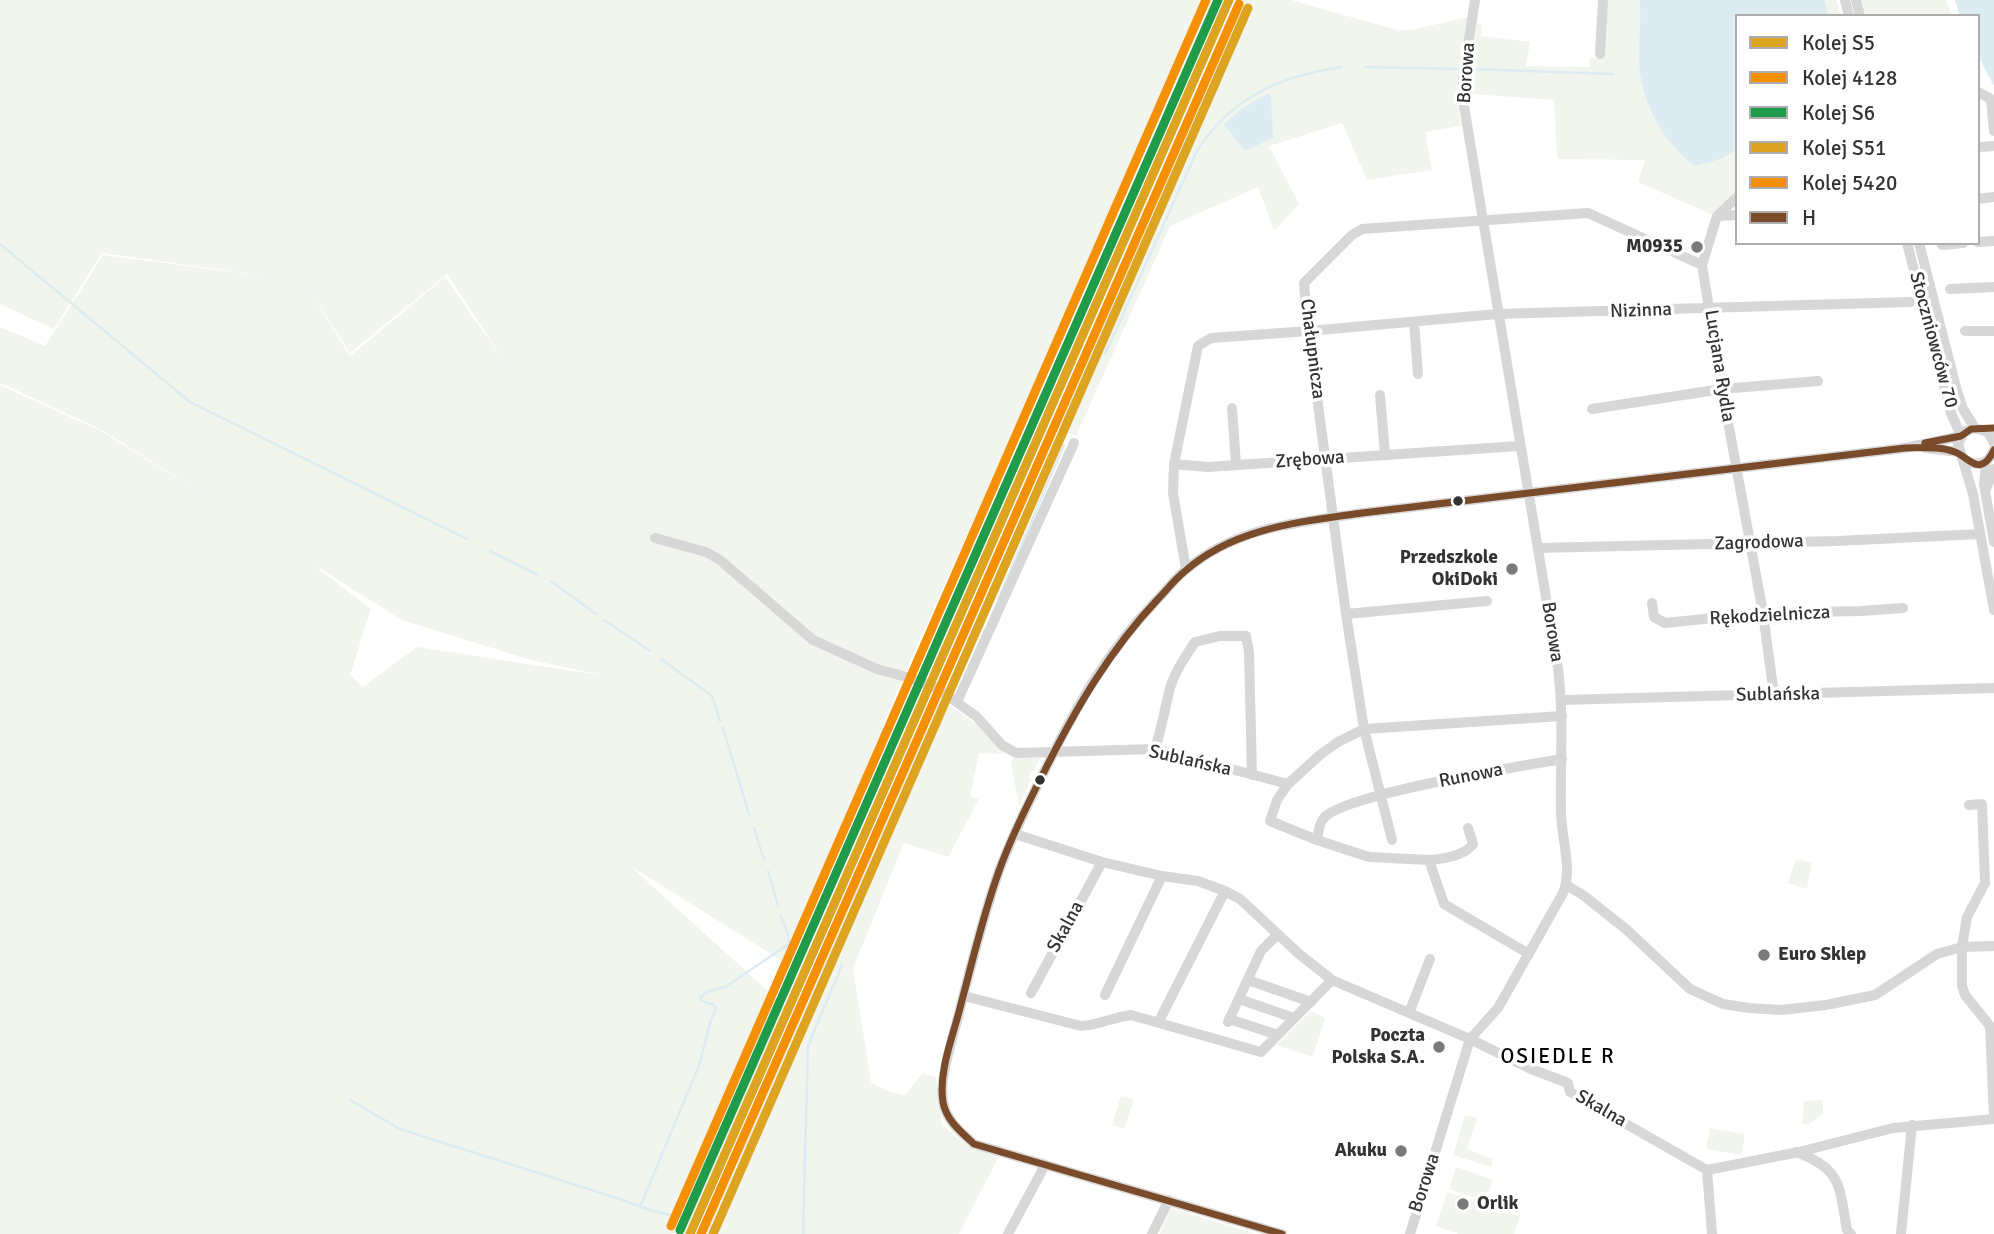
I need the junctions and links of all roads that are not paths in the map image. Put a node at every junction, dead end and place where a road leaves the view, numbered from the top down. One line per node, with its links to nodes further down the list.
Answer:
1 (1475, 0): 9 (street, Borowa)
2 (1603, 0): 3 (street)
3 (1600, 54)
4 (1980, 93): 5 (street)
5 (1994, 131)
6 (1735, 199): 8 (street)
7 (1735, 215): 8 (street)
8 (1717, 216): 12 (street)
9 (1483, 220): 12 (street); 17 (street, Borowa); 19 (street, Chałupnicza)
10 (1909, 245): 28 (street, Stoczniowców 70)
11 (1920, 245): 29 (street, Stoczniowców 70)
12 (1702, 265): 16 (street, Lucjana Rydla)
13 (1994, 287): 14 (street)
14 (1950, 289)
15 (1910, 302): 16 (street, Nizinna)
16 (1710, 309): 17 (street, Nizinna); 24 (street, Lucjana Rydla)
17 (1497, 314): 18 (street, Nizinna); 34 (street, Borowa)
18 (1414, 322): 19 (street, Nizinna); 22 (street)
19 (1309, 331): 39 (street, Chałupnicza); 40 (street, Nizinna)
20 (1965, 331): 21 (street)
21 (1994, 331)
22 (1418, 374)
23 (1818, 381): 24 (street)
24 (1721, 389): 27 (street); 43 (street, Lucjana Rydla)
25 (1380, 395): 37 (street)
26 (1232, 408): 41 (street)
27 (1592, 409)
28 (1951, 413): 30 (street, Stoczniowców 70); 31 (street)
29 (1985, 429): 30 (street); 33 (street, Stoczniowców 70)
30 (1961, 436): 31 (street); 38 (street)
31 (1938, 441): 35 (street)
32 (1074, 443): 61 (street)
33 (1994, 443)
34 (1519, 446): 37 (street, Zrębowa); 44 (street, Borowa)
35 (1905, 447): 38 (street); 43 (street)
36 (1994, 450): 42 (street)
37 (1385, 455): 39 (street, Zrębowa)
38 (1961, 456): 42 (street); 46 (street)
39 (1326, 458): 41 (street, Zrębowa); 45 (street, Chałupnicza)
40 (1174, 464): 41 (street, Zrębowa); 51 (street, Nizinna)
41 (1236, 465)
42 (1990, 465): 48 (street)
43 (1736, 467): 44 (street); 49 (street, Lucjana Rydla)
44 (1528, 493): 45 (street); 50 (street, Borowa)
45 (1333, 518): 51 (street); 57 (street, Chałupnicza)
46 (1980, 534): 49 (street, Zagrodowa); 55 (street)
47 (655, 538): 61 (street, Sublańska)
48 (1994, 542)
49 (1750, 543): 50 (street, Zagrodowa); 56 (street, Lucjana Rydla)
50 (1538, 548): 60 (street, Borowa)
51 (1186, 569): 65 (street)
52 (1487, 601): 57 (street)
53 (1652, 603): 56 (street, Rękodzielnicza)
54 (1903, 608): 56 (street, Rękodzielnicza)
55 (1994, 610)
56 (1763, 612): 59 (street, Lucjana Rydla)
57 (1346, 614): 63 (street, Chałupnicza)
58 (1994, 688): 59 (street, Sublańska)
59 (1774, 695): 60 (street, Sublańska)
60 (1562, 700): 62 (street, Borowa)
61 (957, 702): 65 (street, Sublańska)
62 (1562, 716): 63 (street); 66 (street, Borowa)
63 (1364, 729): 68 (street); 69 (street)
64 (1155, 749): 65 (street, Sublańska); 67 (street, Sublańska); 67 (street)
65 (1054, 752): 72 (street)
66 (1562, 759): 69 (street, Runowa); 78 (street, Borowa)
67 (1252, 775): 68 (street, Sublańska)
68 (1289, 784): 73 (street)
69 (1381, 794): 73 (street, Runowa); 74 (street)
70 (1969, 805): 82 (street)
71 (1468, 828): 75 (street)
72 (1015, 834): 76 (street, Skalna); 89 (street)
73 (1317, 840): 75 (street)
74 (1392, 840)
75 (1429, 860): 83 (street)
76 (1102, 862): 77 (street, Skalna); 87 (street, Skalna)
77 (1162, 876): 79 (street, Skalna); 88 (street)
78 (1566, 885): 82 (street); 83 (street, Borowa)
79 (1225, 891): 80 (street, Skalna); 94 (street)
80 (1275, 933): 85 (street); 86 (street, Skalna)
81 (1994, 946): 82 (street)
82 (1962, 947): 97 (street)
83 (1529, 954): 96 (street, Borowa)
84 (1430, 960): 92 (street)
85 (1248, 980): 90 (street); 91 (street)
86 (1332, 980): 91 (street); 92 (street, Skalna)
87 (1031, 993)
88 (1105, 995)
89 (964, 996): 94 (street); 100 (street)
90 (1239, 999): 93 (street); 95 (street)
91 (1311, 1002): 93 (street)
92 (1409, 1013): 96 (street, Skalna)
93 (1294, 1018): 95 (street)
94 (1159, 1021): 95 (street)
95 (1278, 1035)
96 (1470, 1039): 101 (street, Skalna); 106 (street, Borowa)
97 (1994, 1118): 98 (street)
98 (1912, 1125): 99 (street); 109 (street)
99 (1796, 1152): 101 (street); 108 (street)
100 (1045, 1165): 102 (street); 103 (street)
101 (1707, 1170): 107 (street)
102 (1169, 1200): 104 (street); 105 (street)
103 (1008, 1234)
104 (1152, 1234)
105 (1282, 1234)
106 (1410, 1234)
107 (1712, 1234)
108 (1851, 1234)
109 (1901, 1234)

